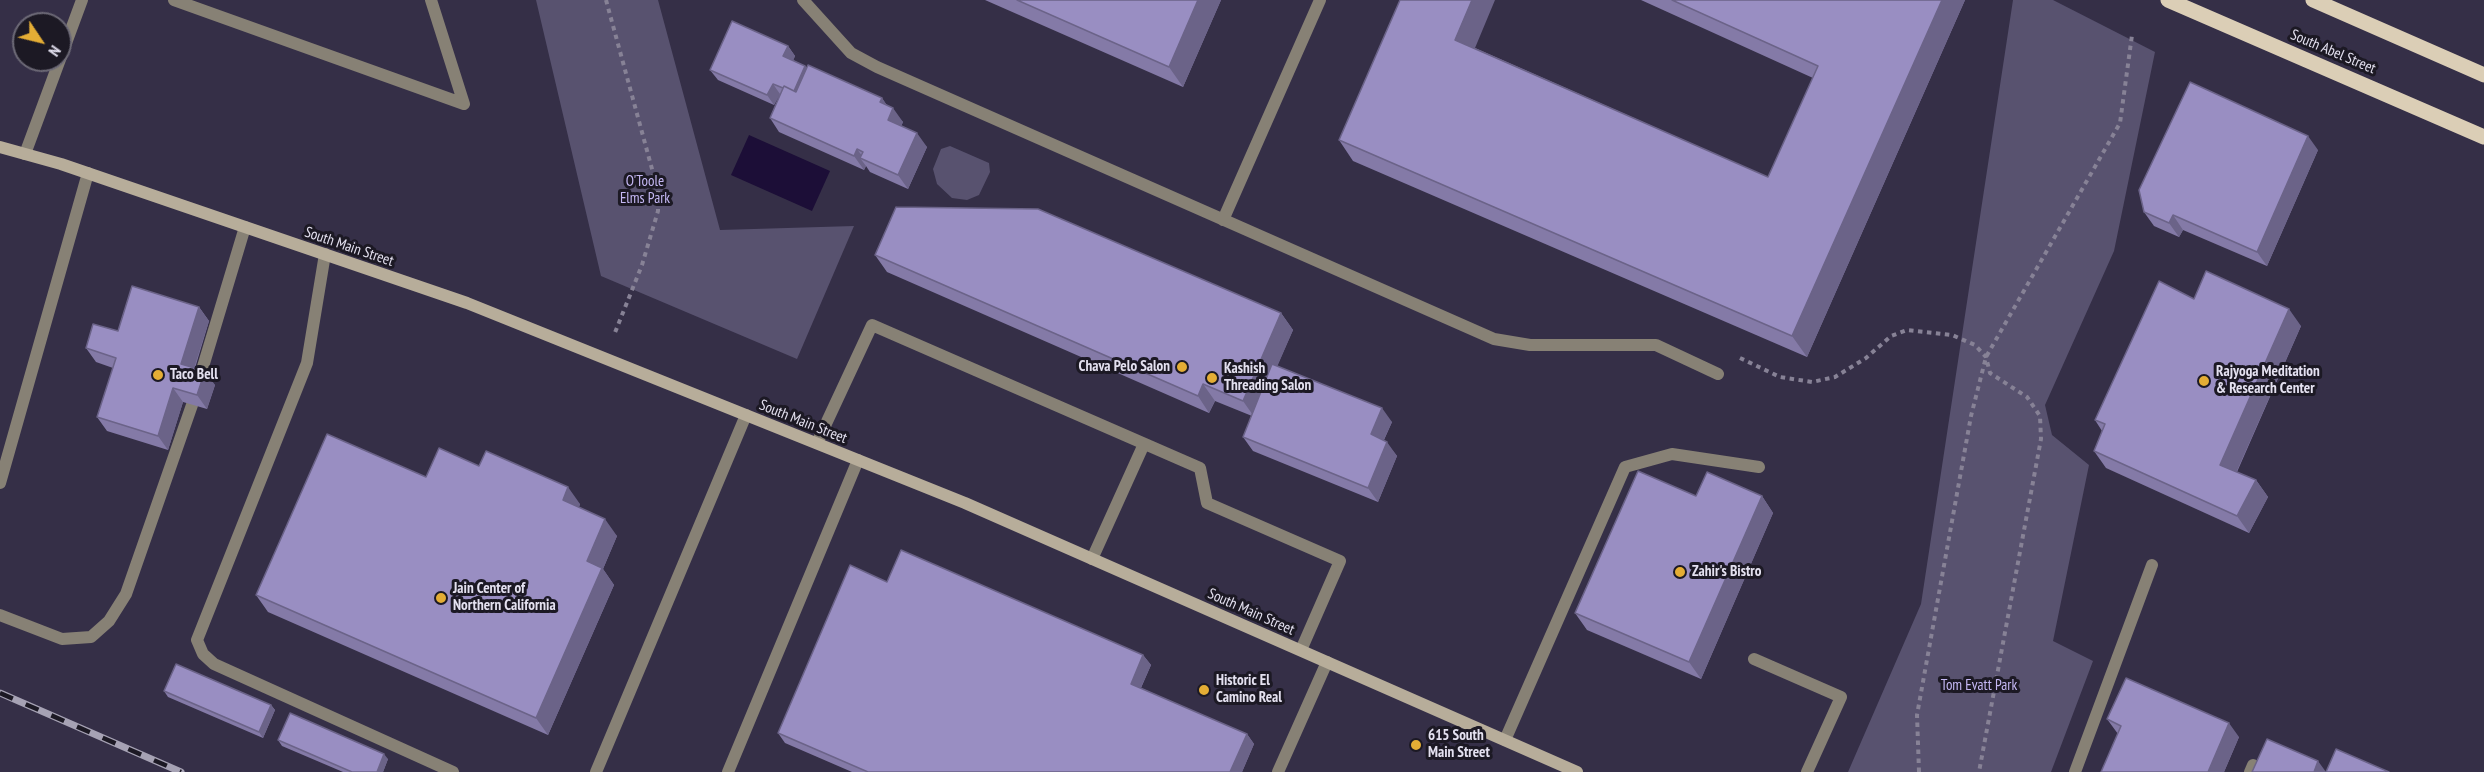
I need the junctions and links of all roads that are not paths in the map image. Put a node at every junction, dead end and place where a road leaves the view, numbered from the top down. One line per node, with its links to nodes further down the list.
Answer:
1 (82, 0): 11 (lane)
2 (174, 0): 3 (lane)
3 (431, 0)
4 (803, 0): 13 (lane)
5 (1320, 0): 13 (lane)
6 (2168, 0): 9 (main road, South Abel Street)
7 (2313, 0): 8 (main road)
8 (2484, 75)
9 (2484, 137)
10 (0, 147): 11 (main road, South Main Street)
11 (25, 154): 12 (main road, South Main Street)
12 (88, 173): 14 (main road, South Main Street); 24 (lane)
13 (1224, 220): 16 (lane)
14 (245, 227): 15 (main road, South Main Street); 17 (lane)
15 (325, 254): 19 (main road, South Main Street); 32 (lane)
16 (1718, 374)
17 (199, 380)
18 (192, 405): 27 (lane)
19 (746, 415): 20 (main road, South Main Street); 33 (lane)
20 (817, 443): 21 (lane); 22 (main road, South Main Street)
21 (1144, 444): 25 (lane); 28 (lane)
22 (858, 460): 25 (main road, South Main Street); 34 (lane)
23 (1759, 466): 31 (lane)
24 (0, 483)
25 (1092, 559): 28 (main road, South Main Street)
26 (2152, 565): 38 (lane)
27 (0, 615)
28 (1301, 650): 30 (main road, South Main Street)
29 (1754, 659): 37 (lane)
30 (1327, 662): 31 (main road, South Main Street); 35 (lane)
31 (1505, 740): 36 (main road, South Main Street)
32 (453, 772)
33 (596, 772)
34 (728, 772)
35 (1278, 772)
36 (1577, 772)
37 (1807, 772)
38 (2075, 772)

